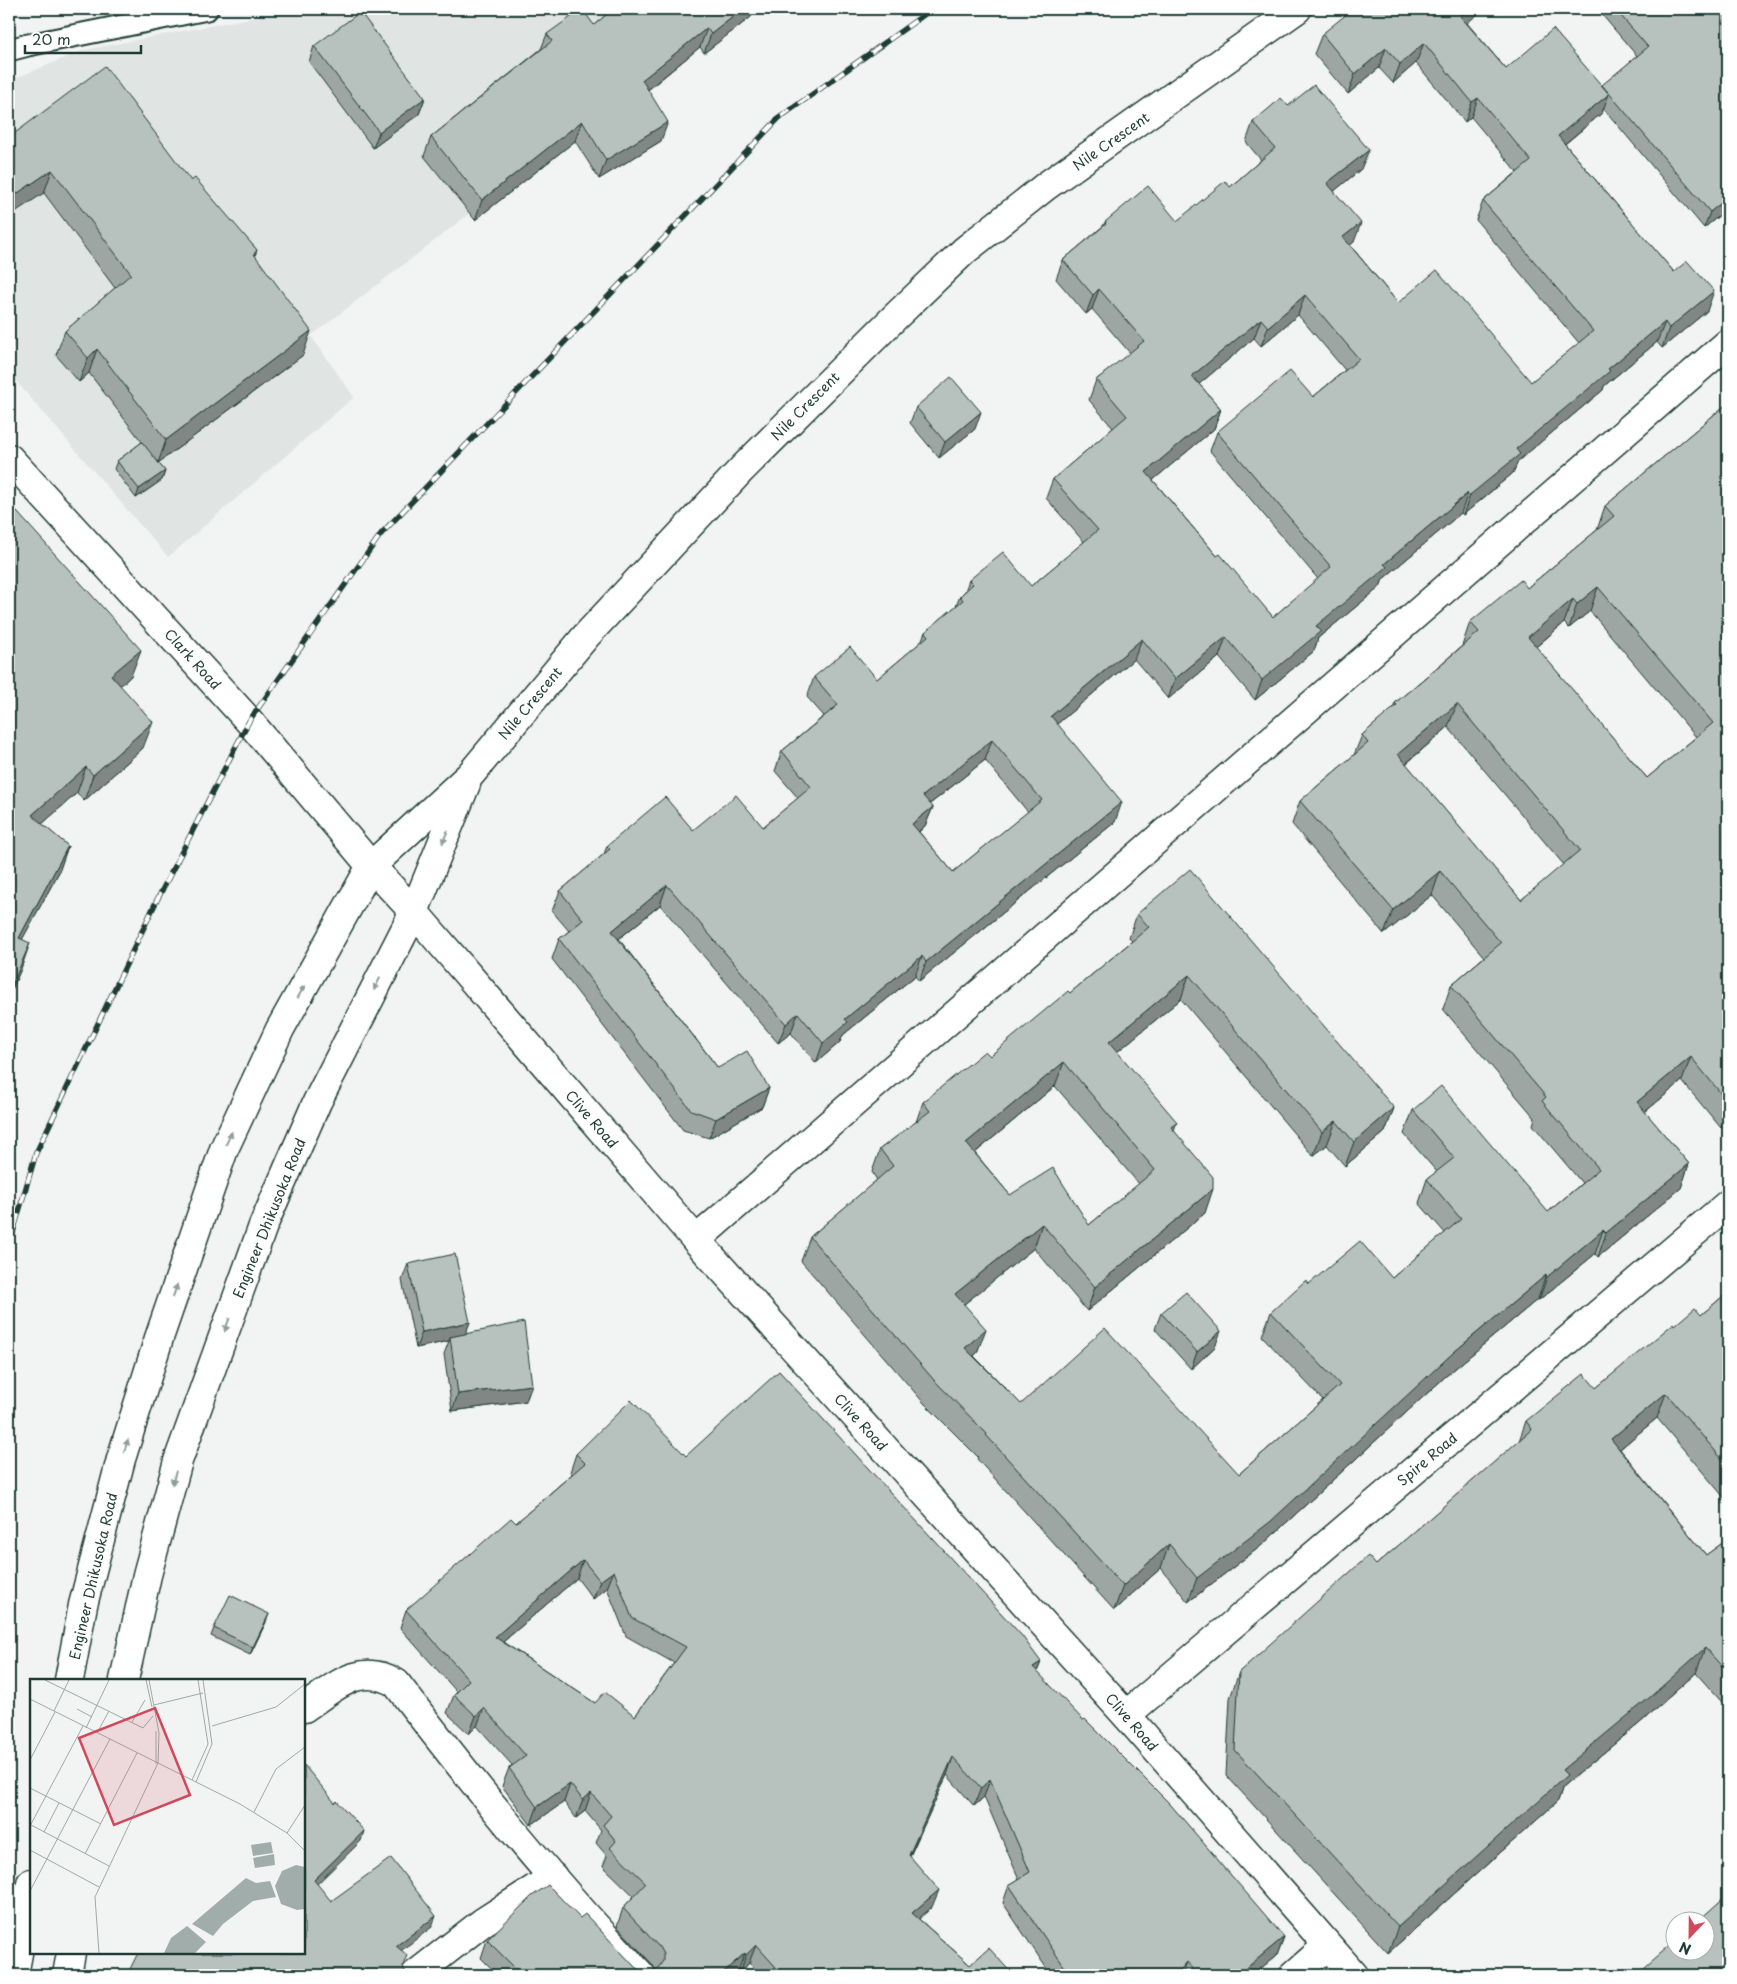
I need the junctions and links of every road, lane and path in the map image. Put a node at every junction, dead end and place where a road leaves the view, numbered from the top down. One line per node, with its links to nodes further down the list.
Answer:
1 (207, 9): 3 (lane)
2 (1297, 9): 6 (street, Nile Crescent)
3 (9, 50)
4 (1728, 343): 10 (street)
5 (9, 458): 7 (street, Clark Road)
6 (470, 775): 7 (street, Nile Crescent); 8 (street, Engineer Dhikusoka Road, one-way to 8)
7 (371, 866): 8 (street, Clive Road); 11 (street, Engineer Dhikusoka Road, one-way to 7)
8 (414, 912): 10 (street, Clive Road); 12 (street, Engineer Dhikusoka Road, one-way to 12)
9 (1728, 1204): 14 (street, Spire Road)
10 (696, 1240): 14 (street, Clive Road)
11 (69, 1679)
12 (124, 1679)
13 (305, 1707): 15 (street)
14 (1126, 1714): 17 (street, Clive Road)
15 (553, 1877): 21 (street); 22 (street)
16 (30, 1887): 19 (street)
17 (1327, 1946): 23 (street); 24 (street, Clive Road)
18 (71, 1954): 20 (street)
19 (14, 1975)
20 (67, 1975)
21 (415, 1975)
22 (641, 1975)
23 (1294, 1975)
24 (1354, 1975)

